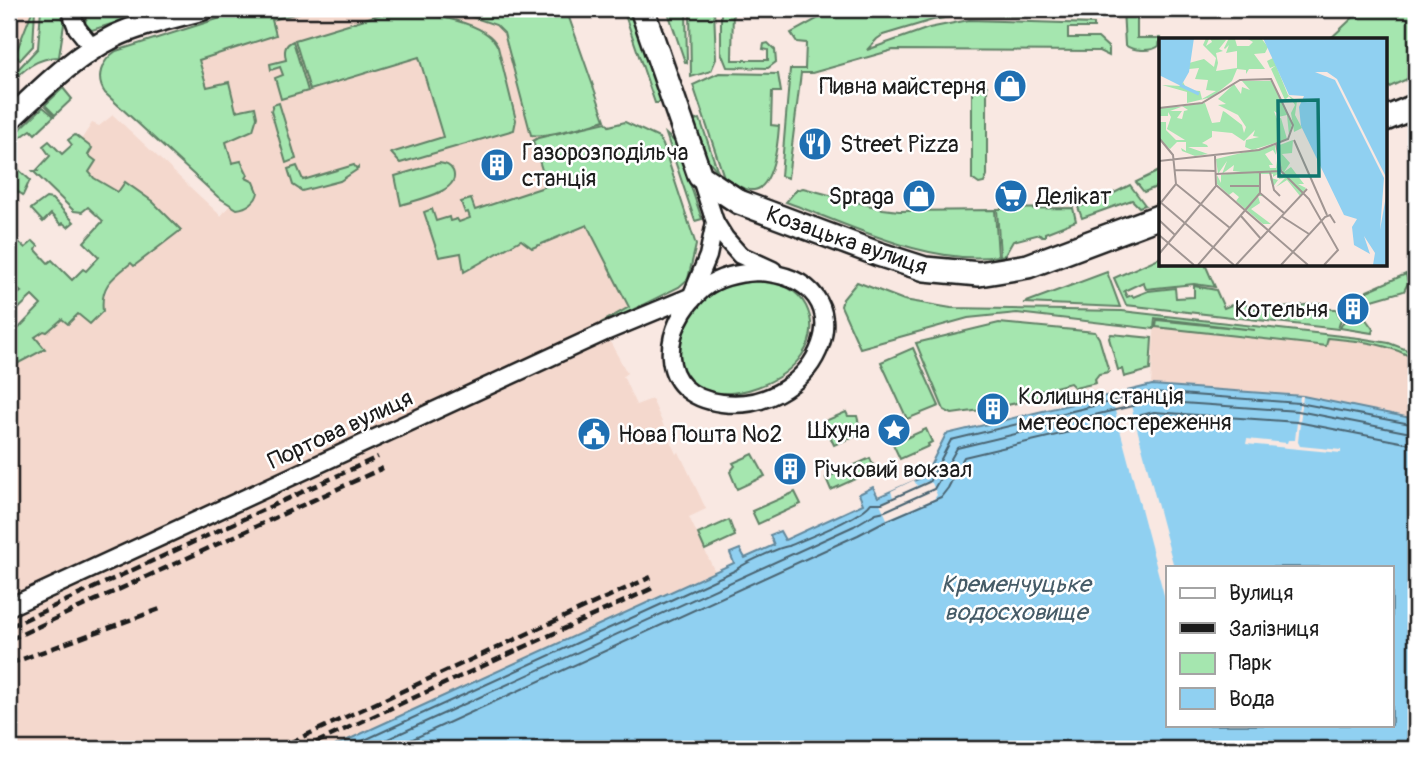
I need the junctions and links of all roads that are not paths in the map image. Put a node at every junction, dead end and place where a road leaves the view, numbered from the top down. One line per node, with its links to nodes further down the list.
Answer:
1 (70, 9): 4 (street)
2 (203, 9): 4 (street)
3 (642, 9): 8 (main road)
4 (93, 48): 7 (street)
5 (1416, 106): 6 (main road)
6 (1386, 119)
7 (9, 120)
8 (700, 176): 9 (main road, Козацька вулиця); 10 (street)
9 (1159, 217)
10 (715, 222): 11 (street); 12 (street)
11 (777, 273): 12 (street); 12 (street)
12 (689, 302): 13 (street, Портова вулиця)
13 (9, 607)

